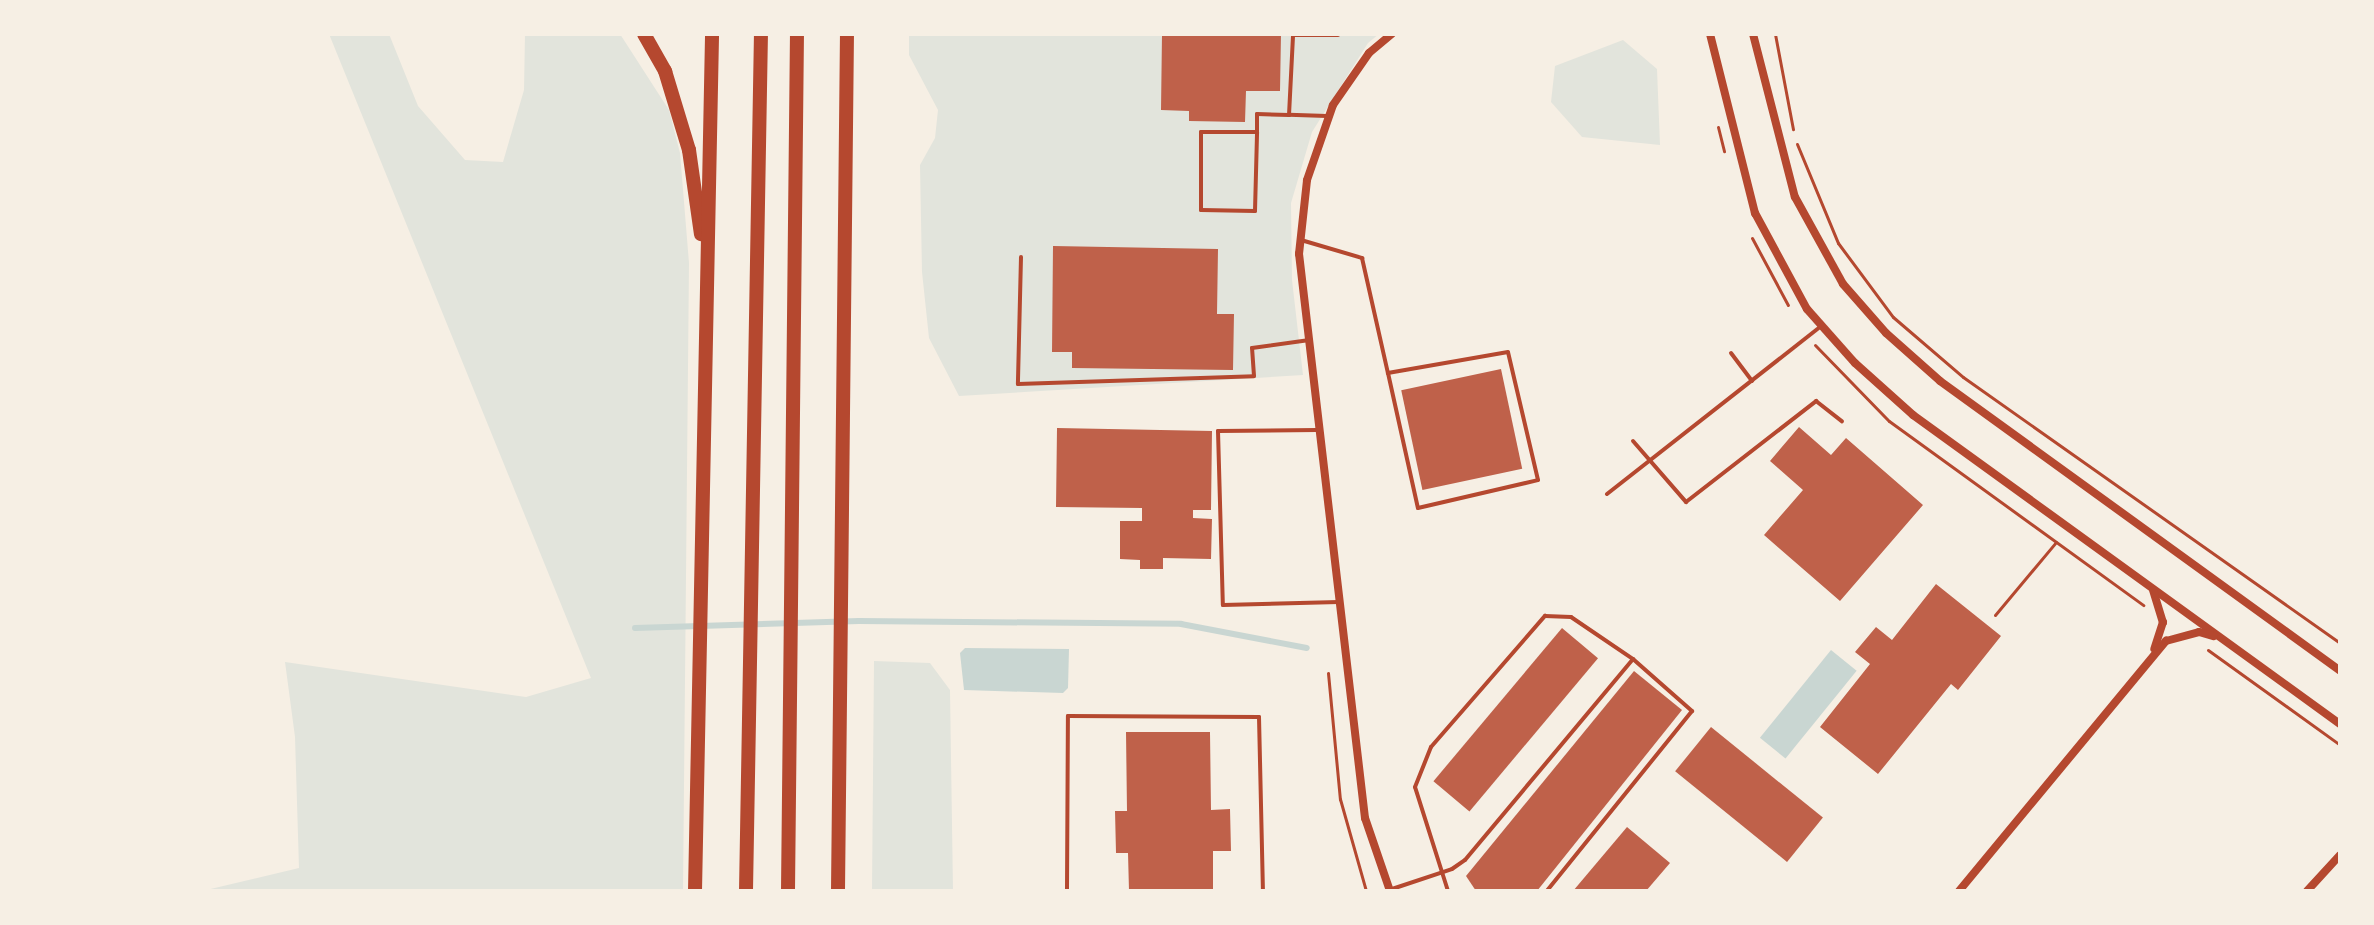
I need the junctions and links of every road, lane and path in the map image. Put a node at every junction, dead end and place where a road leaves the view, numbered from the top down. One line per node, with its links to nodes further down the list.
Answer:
1 (644, 34): 19 (highway)
2 (712, 34): 19 (highway)
3 (761, 34): 49 (highway)
4 (797, 34): 50 (highway)
5 (847, 34): 51 (highway)
6 (1392, 34): 12 (street)
7 (1710, 34): 20 (street)
8 (1753, 34): 41 (street)
9 (1775, 34): 38 (path)
10 (1338, 35): 11 (lane)
11 (1289, 115): 12 (lane); 14 (lane)
12 (1329, 116): 17 (street)
13 (1715, 116): 15 (path)
14 (1257, 132): 14 (lane)
15 (1726, 158)
16 (1750, 233): 21 (path)
17 (1301, 240): 22 (street); 24 (lane)
18 (1021, 257): 22 (lane)
19 (705, 262): 48 (highway)
20 (1822, 326): 21 (lane); 32 (street)
21 (1809, 336): 25 (lane); 31 (path)
22 (1309, 340): 27 (street)
23 (1731, 353): 25 (lane)
24 (1388, 373): 24 (lane)
25 (1752, 381): 29 (lane)
26 (1842, 421): 29 (lane)
27 (1319, 430): 33 (street); 33 (lane)
28 (1633, 441): 29 (lane)
29 (1650, 461): 30 (lane)
30 (1607, 494)
31 (2056, 542): 34 (path); 35 (path)
32 (2151, 586): 35 (street); 37 (street)
33 (1339, 602): 47 (street)
34 (1995, 615)
35 (2163, 622): 40 (street)
36 (2182, 634): 37 (street); 40 (street); 44 (path)
37 (2221, 638): 43 (street)
38 (2340, 643)
39 (1633, 659): 46 (lane); 46 (lane); 56 (lane)
40 (2149, 659): 57 (street)
41 (2340, 671)
42 (1328, 673): 54 (path)
43 (2340, 724)
44 (2340, 745)
45 (2340, 855): 58 (street)
46 (1438, 874): 47 (lane); 55 (lane)
47 (1390, 890)
48 (695, 891)
49 (746, 891)
50 (788, 891)
51 (838, 891)
52 (1067, 891): 53 (lane)
53 (1263, 891)
54 (1366, 891)
55 (1448, 891)
56 (1547, 891)
57 (1959, 891)
58 (2307, 891)

